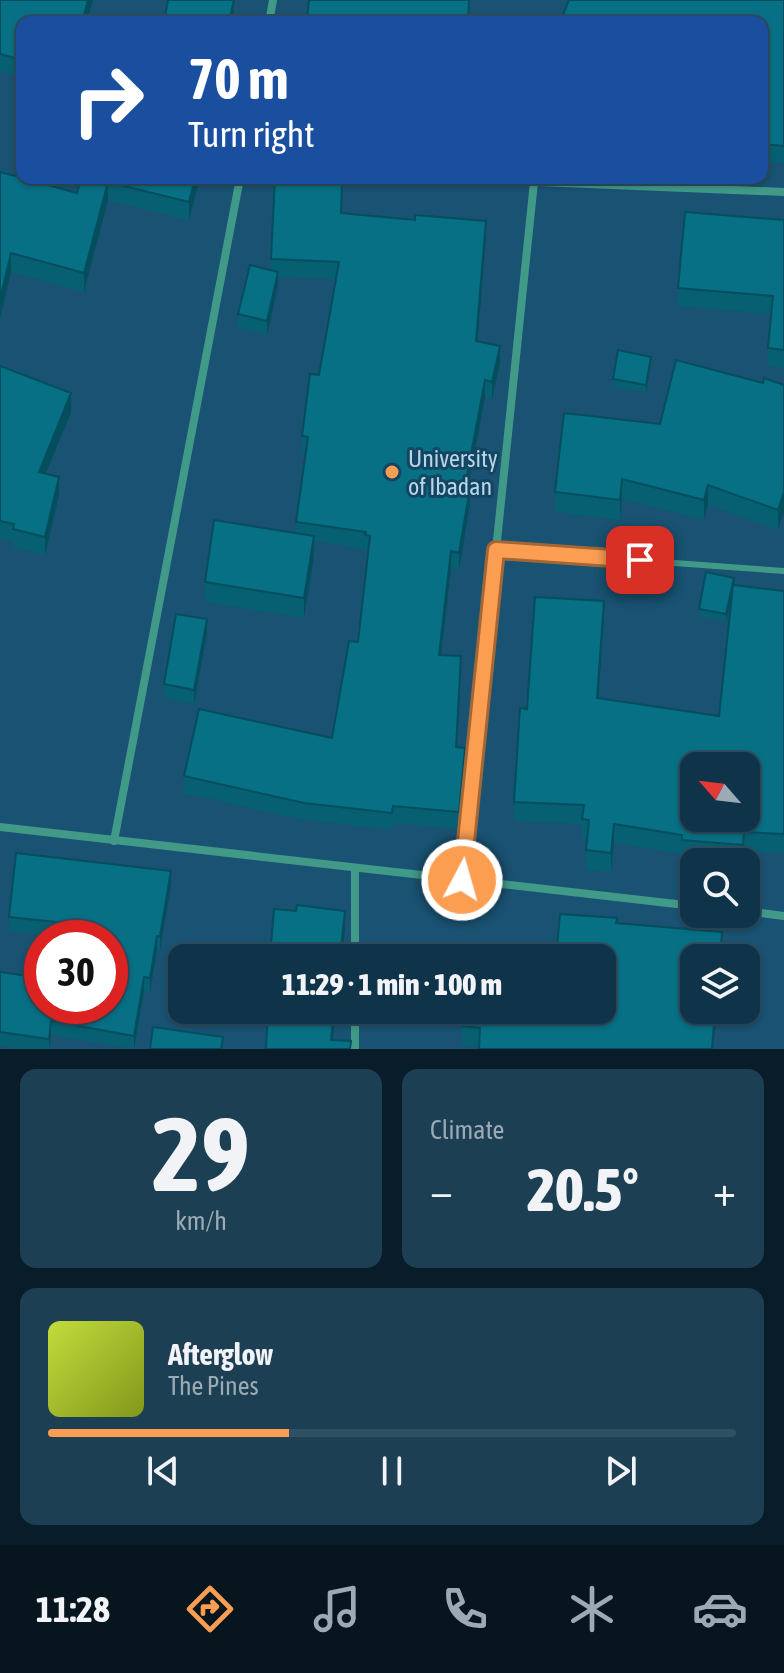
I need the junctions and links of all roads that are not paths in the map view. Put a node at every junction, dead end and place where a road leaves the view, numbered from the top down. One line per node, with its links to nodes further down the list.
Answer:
1 (239, 184): 8 (street)
2 (534, 184): 5 (street)
3 (584, 184): 4 (street)
4 (784, 192)
5 (496, 550): 6 (lane); 10 (street)
6 (784, 571)
7 (0, 827): 8 (street)
8 (114, 841): 9 (street)
9 (355, 868): 10 (street); 15 (street)
10 (462, 880): 11 (street)
11 (680, 904)
12 (760, 913): 13 (street)
13 (784, 916): 14 (street)
14 (784, 926)
15 (355, 944)
16 (355, 1024): 17 (street)
17 (355, 1049)

